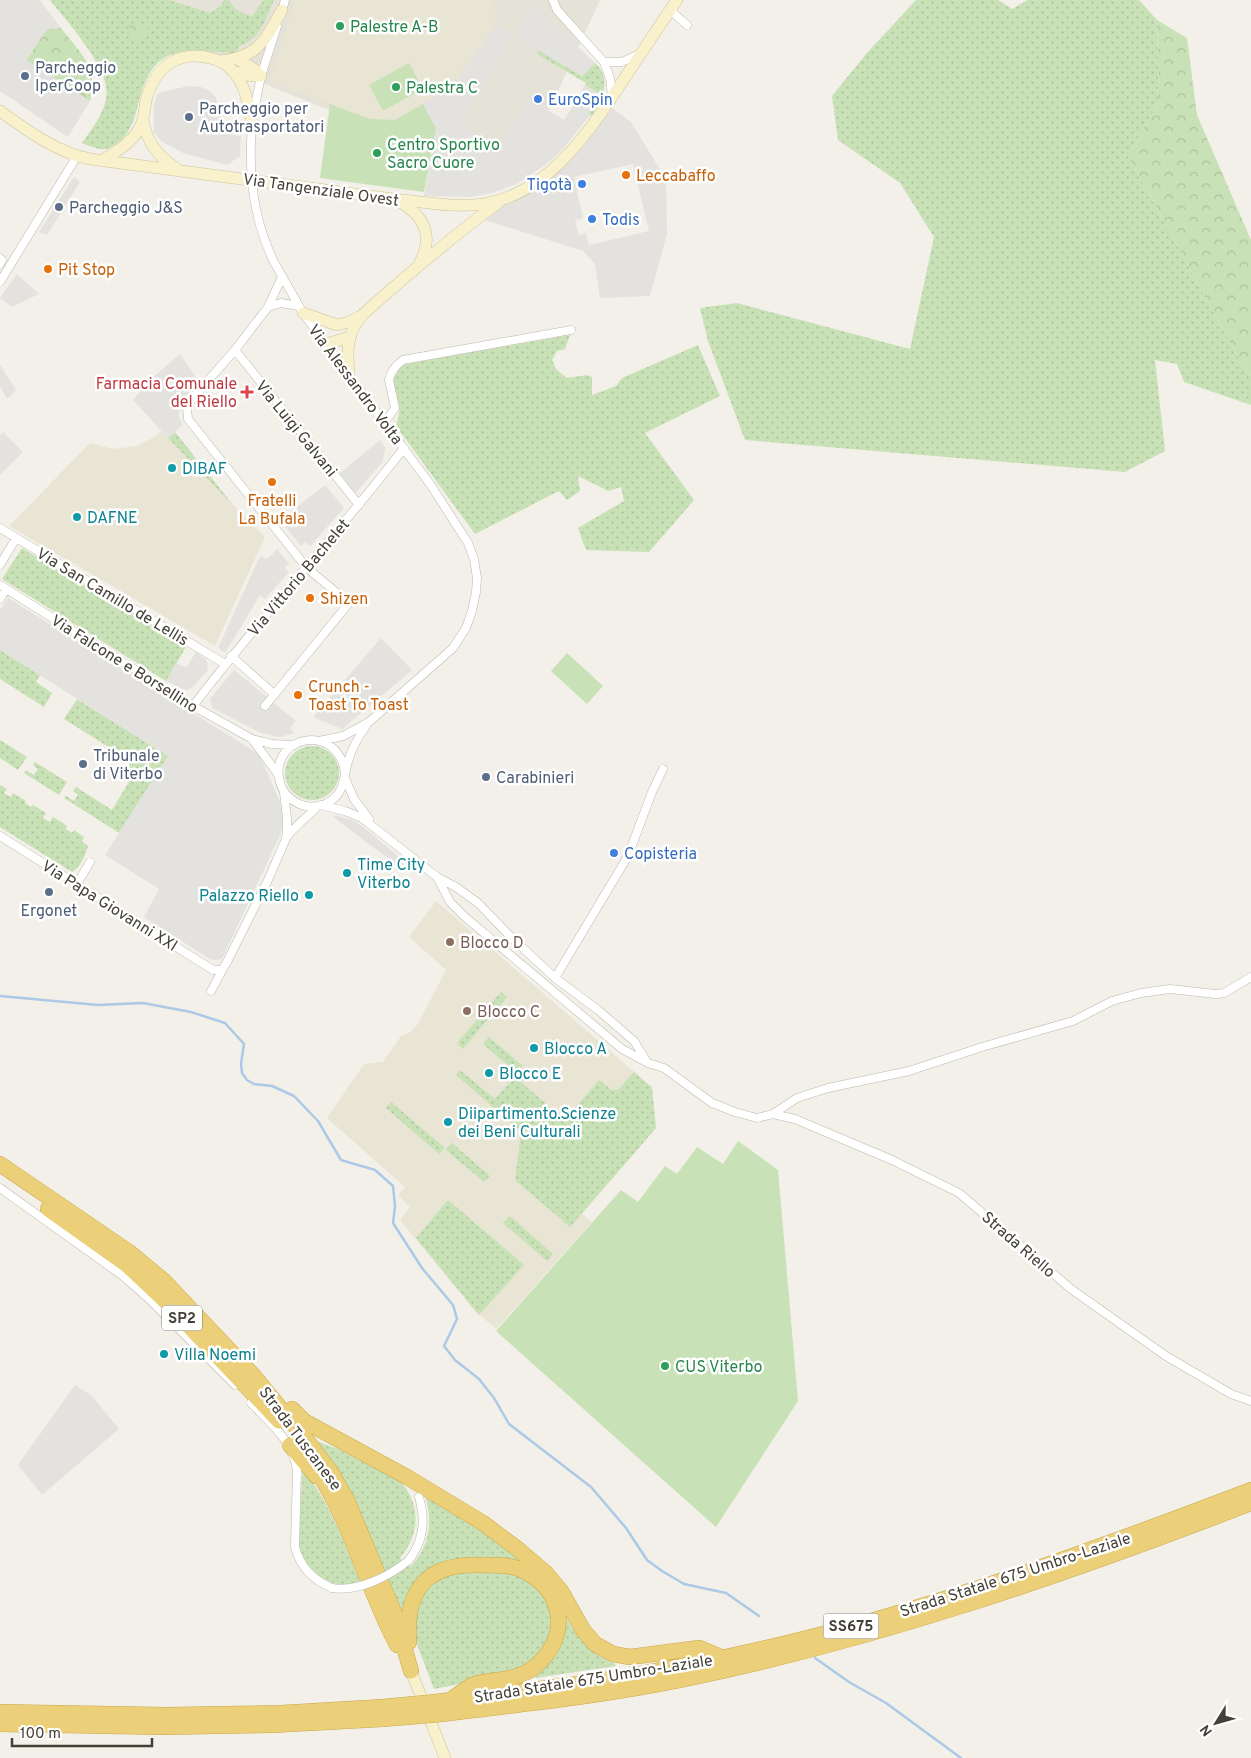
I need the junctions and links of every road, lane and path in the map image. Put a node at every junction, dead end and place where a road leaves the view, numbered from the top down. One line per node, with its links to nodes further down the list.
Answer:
1 (552, 0): 8 (street)
2 (284, 5): 6 (main road); 10 (street, Via Alessandro Volta)
3 (674, 5): 4 (street); 5 (main road, Via Tangenziale Ovest)
4 (687, 25)
5 (642, 52): 8 (street); 11 (main road, Via Tangenziale Ovest)
6 (237, 59): 7 (main road); 10 (main road)
7 (222, 61): 9 (main road); 13 (main road)
8 (604, 62): 11 (street)
9 (232, 71): 10 (main road); 14 (main road)
10 (261, 76): 14 (street, Via Alessandro Volta)
11 (612, 97): 19 (main road, Via Tangenziale Ovest)
12 (0, 111): 15 (main road, Via Tangenziale Ovest)
13 (143, 120): 16 (main road); 17 (main road)
14 (252, 125): 23 (street, Via Alessandro Volta, bridge)
15 (77, 156): 16 (main road, Via Tangenziale Ovest); 24 (street)
16 (103, 160): 17 (main road, Via Tangenziale Ovest)
17 (180, 170): 18 (main road, Via Tangenziale Ovest)
18 (393, 199): 19 (main road, Via Tangenziale Ovest); 22 (main road)
19 (503, 199): 22 (main road)
20 (0, 258): 21 (street)
21 (0, 264)
22 (416, 267): 29 (main road)
23 (282, 277): 25 (street, Via Alessandro Volta); 27 (street)
24 (0, 282)
25 (289, 290): 26 (street); 28 (street, Via Alessandro Volta)
26 (281, 303): 27 (street); 28 (street)
27 (268, 307): 34 (street)
28 (301, 309): 30 (main road); 33 (street, Via Alessandro Volta)
29 (362, 316): 30 (main road); 32 (main road)
30 (337, 325): 33 (main road)
31 (571, 330): 36 (street)
32 (349, 337): 33 (main road); 35 (main road)
33 (327, 344): 35 (street, Via Alessandro Volta)
34 (235, 350): 38 (street, Via Luigi Galvani); 42 (street)
35 (350, 376): 36 (street, Via Alessandro Volta)
36 (385, 422): 37 (street, Via Alessandro Volta)
37 (404, 448): 38 (street, Via Vittorio Bachelet); 50 (street, Via Alessandro Volta)
38 (359, 506): 42 (street, Via Vittorio Bachelet)
39 (0, 528): 40 (street, Via San Camillo de Lellis)
40 (16, 538): 41 (street); 46 (street, Via San Camillo de Lellis)
41 (0, 565)
42 (307, 568): 45 (street, Via Vittorio Bachelet); 47 (street)
43 (3, 587): 44 (street); 48 (street, Via Falcone e Borsellino)
44 (0, 599)
45 (231, 656): 46 (street, Via Vittorio Bachelet); 47 (street)
46 (225, 664): 48 (street, Via Vittorio Bachelet)
47 (274, 694): 49 (street)
48 (193, 706): 51 (street, Via Falcone e Borsellino)
49 (265, 706)
50 (369, 722): 52 (street, Via Alessandro Volta); 56 (street, Via Alessandro Volta)
51 (252, 739): 53 (street, Via Falcone e Borsellino); 55 (street, Via Falcone e Borsellino)
52 (319, 741): 53 (street); 56 (street)
53 (294, 745): 55 (street)
54 (663, 769): 66 (street)
55 (278, 774): 57 (street)
56 (345, 775): 58 (street); 59 (street)
57 (283, 791): 58 (street); 61 (street)
58 (320, 806): 59 (street); 61 (street)
59 (377, 828): 63 (street)
60 (0, 836): 64 (street, Via Papa Giovanni XXI)
61 (285, 841): 65 (street)
62 (90, 862): 64 (street)
63 (437, 877): 66 (street); 69 (street)
64 (78, 884): 65 (street, Via Papa Giovanni XXI)
65 (220, 970): 68 (street)
66 (555, 978): 69 (street)
67 (1251, 978): 70 (street)
68 (211, 991)
69 (648, 1063): 70 (street)
70 (771, 1114): 75 (street, Strada Riello)
71 (0, 1164): 74 (highway, Strada Tuscanese / SP2)
72 (0, 1176): 79 (highway, Strada Tuscanese / SP2)
73 (0, 1188): 76 (street, Strada Tuscanese)
74 (262, 1385): 77 (highway); 83 (highway, Strada Tuscanese / SP2)
75 (1251, 1401)
76 (290, 1445): 79 (highway); 80 (street, bridge)
77 (407, 1477): 80 (highway); 82 (highway)
78 (1251, 1490): 82 (highway, Strada Statale 675 Umbro-Laziale / SS675)
79 (331, 1495): 83 (highway, Strada Tuscanese / SP2)
80 (419, 1497)
81 (1251, 1503): 85 (highway, Strada Statale 675 Umbro-Laziale / SS675)
82 (723, 1658): 84 (highway, Strada Statale 675 Umbro-Laziale / SS675)
83 (411, 1671): 84 (highway); 89 (main road, Strada Tuscanese / SP2)
84 (452, 1700): 85 (highway, Strada Statale 675 Umbro-Laziale / SS675)
85 (439, 1708): 87 (highway, Strada Statale 675 Umbro-Laziale / SS675, bridge)
86 (0, 1712): 87 (highway, Strada Statale 675 Umbro-Laziale / SS675)
87 (382, 1713): 88 (highway, Strada Statale 675 Umbro-Laziale / SS675)
88 (0, 1724)
89 (445, 1758)

